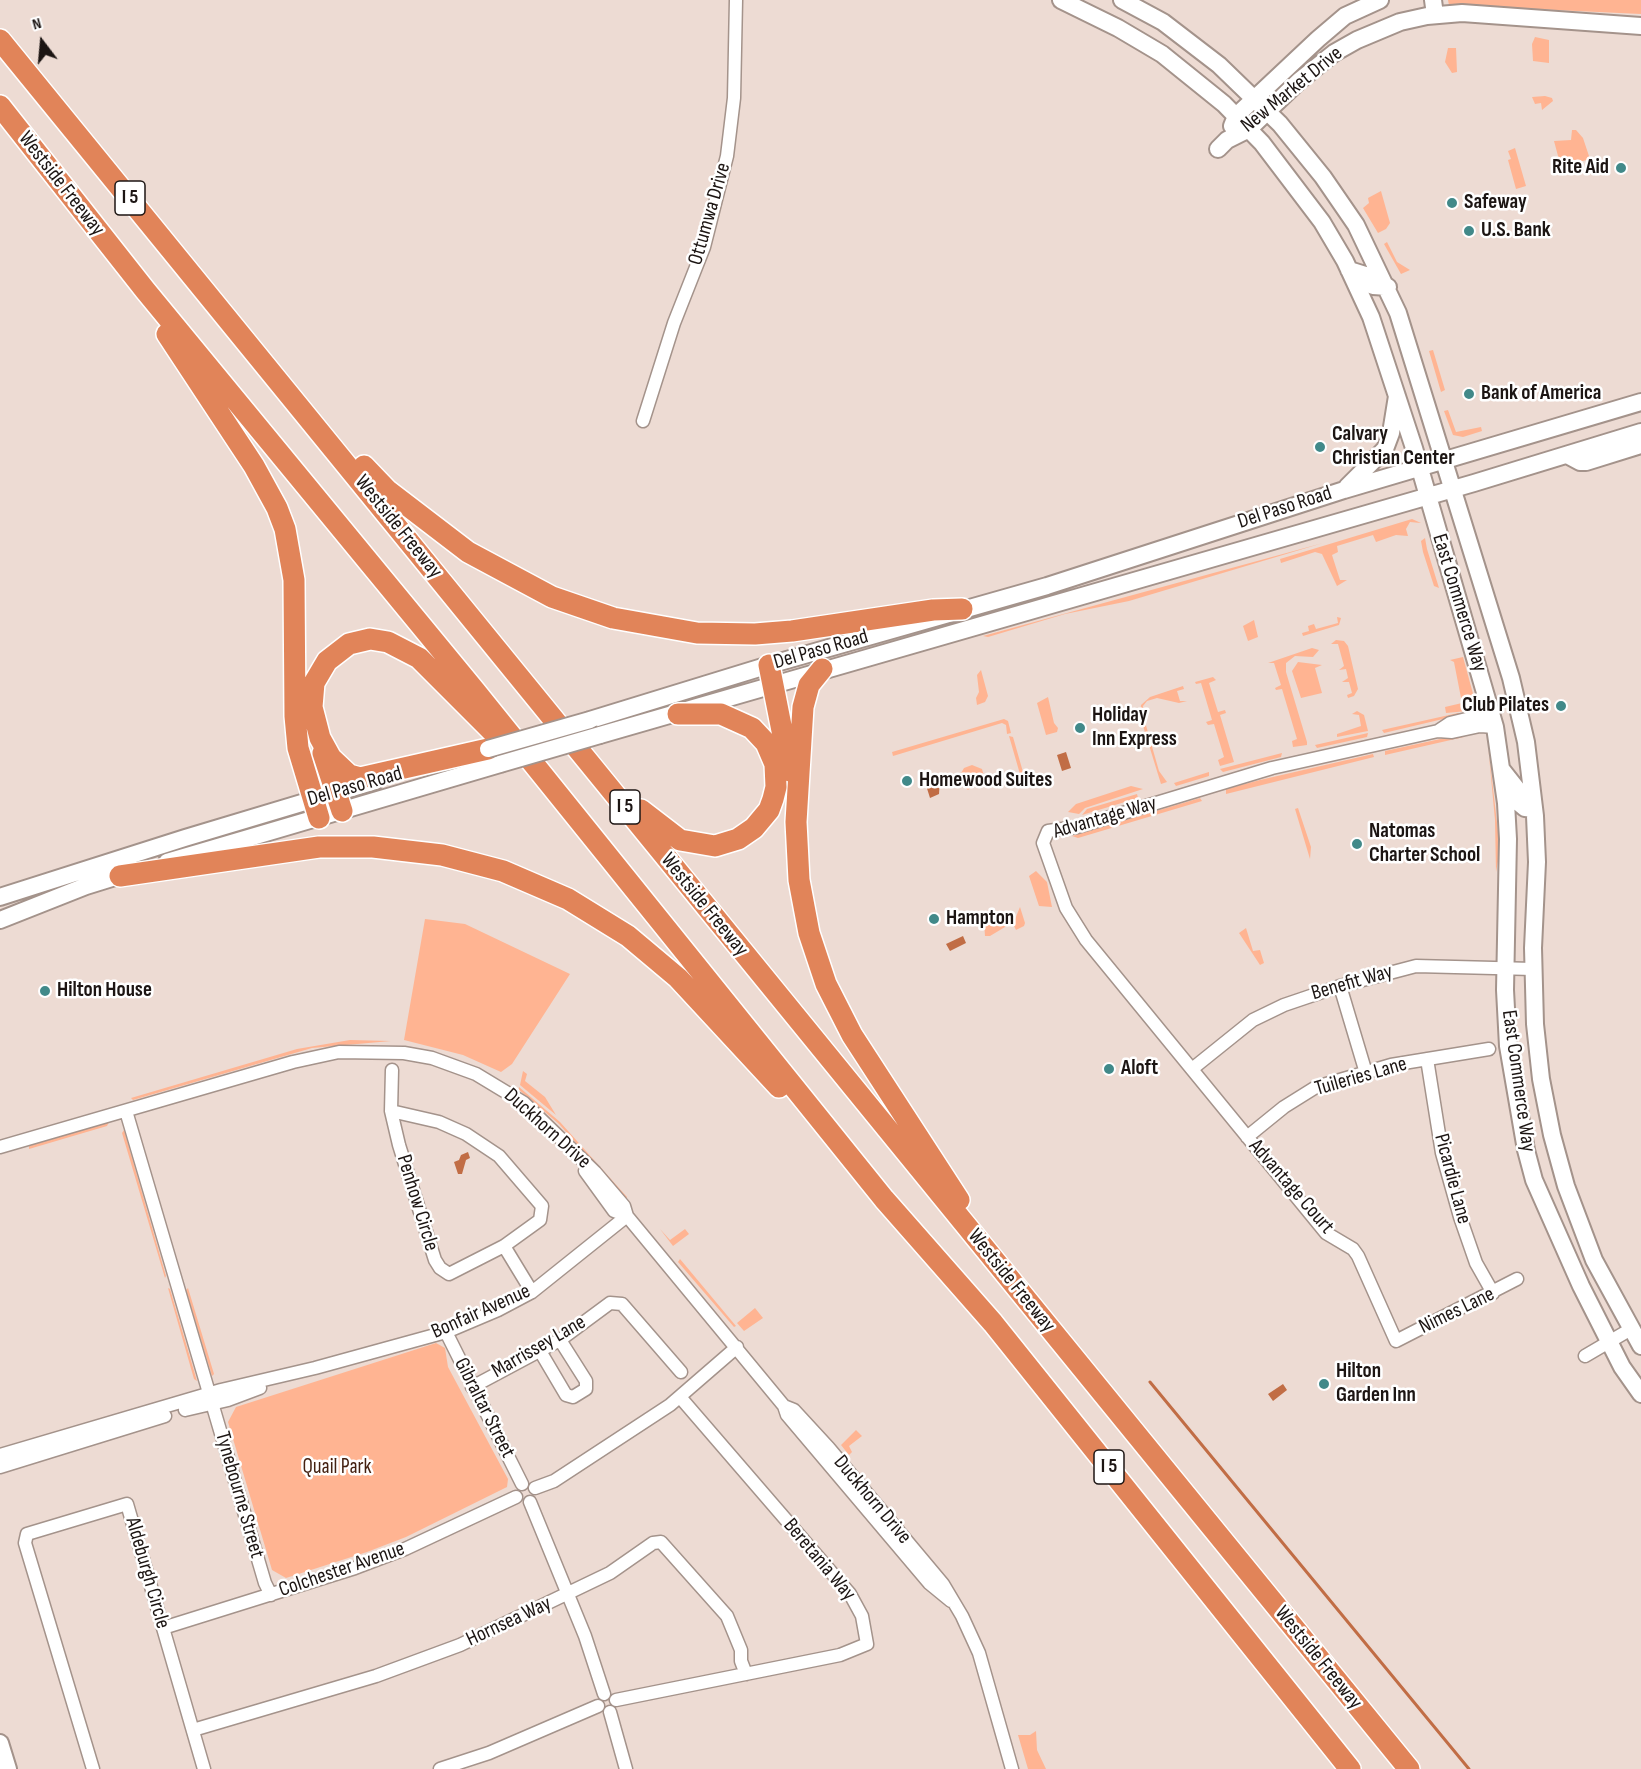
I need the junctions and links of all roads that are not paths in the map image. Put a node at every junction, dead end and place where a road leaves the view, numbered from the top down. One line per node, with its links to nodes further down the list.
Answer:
1 (736, 0): 19 (street, Ottumwa Drive)
2 (1061, 0): 11 (main road, East Commerce Way)
3 (1122, 0): 8 (main road, East Commerce Way)
4 (1380, 0): 8 (main road, New Market Drive)
5 (1434, 8): 6 (main road, New Market Drive); 10 (main road, New Market Drive)
6 (1641, 26)
7 (0, 40): 16 (highway, Westside Freeway / I 5)
8 (1255, 99): 10 (main road, East Commerce Way); 11 (main road, New Market Drive)
9 (0, 106): 15 (highway, Westside Freeway / I 5)
10 (1268, 112): 12 (main road, New Market Drive); 14 (main road, East Commerce Way)
11 (1236, 117): 12 (main road, East Commerce Way); 12 (main road, New Market Drive)
12 (1249, 129): 13 (main road, East Commerce Way)
13 (1349, 270): 14 (main road); 17 (main road, East Commerce Way)
14 (1388, 287): 23 (main road, East Commerce Way)
15 (145, 290): 38 (highway, Westside Freeway / I 5); 39 (highway)
16 (267, 366): 28 (highway); 35 (highway, Westside Freeway / I 5)
17 (1397, 394): 24 (main road, East Commerce Way); 26 (main road)
18 (1641, 402): 23 (main road, Del Paso Road)
19 (643, 421)
20 (1641, 432): 22 (main road, Del Paso Road)
21 (1641, 445): 22 (main road)
22 (1567, 455): 25 (main road, Del Paso Road)
23 (1445, 460): 24 (main road, Del Paso Road); 25 (main road, East Commerce Way)
24 (1420, 467): 26 (main road, Del Paso Road); 27 (main road, East Commerce Way)
25 (1454, 489): 27 (main road, Del Paso Road); 40 (main road, East Commerce Way)
26 (1344, 490): 28 (main road, Del Paso Road)
27 (1427, 495): 29 (main road, Del Paso Road); 32 (main road, East Commerce Way)
28 (962, 609): 30 (main road, Del Paso Road)
29 (822, 669): 30 (main road, Del Paso Road); 41 (highway)
30 (771, 674): 31 (main road, Del Paso Road); 34 (main road, Del Paso Road, bridge); 41 (highway)
31 (678, 714): 34 (main road, Del Paso Road, bridge); 35 (highway)
32 (1493, 720): 36 (main road, East Commerce Way); 50 (street, Advantage Way)
33 (320, 738): 34 (highway); 37 (highway); 38 (highway)
34 (494, 757): 37 (main road, Del Paso Road)
35 (588, 760): 60 (highway, Westside Freeway / I 5)
36 (1502, 770): 40 (main road); 45 (main road, East Commerce Way)
37 (339, 801): 39 (main road, Del Paso Road)
38 (567, 807): 57 (highway, Westside Freeway / I 5)
39 (317, 808): 42 (main road, Del Paso Road); 43 (main road, Del Paso Road)
40 (1534, 809): 46 (main road, East Commerce Way)
41 (796, 822): 60 (highway)
42 (120, 876): 44 (main road, Del Paso Road); 57 (highway)
43 (0, 897)
44 (0, 920)
45 (1506, 967): 46 (street, Benefit Way); 47 (street, Benefit Way); 68 (main road, East Commerce Way)
46 (1533, 969): 64 (main road, East Commerce Way)
47 (1340, 986): 50 (street, Benefit Way); 52 (street)
48 (1489, 1049): 49 (street, Tuileries Lane)
49 (1427, 1059): 52 (street, Tuileries Lane); 63 (street, Picardie Lane)
50 (1192, 1069): 55 (street, Advantage Court)
51 (392, 1070): 54 (street, Penhow Circle)
52 (1366, 1073): 55 (street, Tuileries Lane)
53 (126, 1111): 56 (street, Duckhorn Drive); 58 (street, Duckhorn Drive); 77 (street, Tynebourne Street)
54 (391, 1111): 59 (street, Penhow Circle); 59 (street, Penhow Circle)
55 (1247, 1137): 67 (street, Advantage Court)
56 (0, 1147)
57 (884, 1198): 97 (highway, Westside Freeway / I 5)
58 (627, 1216): 62 (street, Bonfair Avenue); 70 (street, Duckhorn Drive)
59 (504, 1246): 62 (street)
60 (984, 1248): 98 (highway, Westside Freeway / I 5)
61 (1517, 1279): 63 (street, Nimes Lane)
62 (532, 1292): 65 (street, Bonfair Avenue)
63 (1493, 1293): 67 (street, Nimes Lane)
64 (1631, 1329): 68 (street); 69 (main road, East Commerce Way)
65 (446, 1332): 74 (street, Gibraltar Street); 77 (street, Bonfair Avenue)
66 (560, 1340): 71 (street, Marrissey Lane); 71 (street); 73 (street, Marrissey Lane)
67 (1396, 1341)
68 (1610, 1342): 72 (street); 75 (main road, East Commerce Way)
69 (1641, 1346)
70 (737, 1347): 76 (street); 96 (street, Duckhorn Drive)
71 (540, 1352): 74 (street, Marrissey Lane)
72 (1585, 1356)
73 (681, 1372)
74 (472, 1387): 80 (street, Gibraltar Street)
75 (1641, 1394)
76 (680, 1396): 81 (street); 87 (street, Beretania Way)
77 (210, 1398): 78 (street, Bonfair Avenue); 79 (street, Bonfair Avenue); 84 (street, Tynebourne Street)
78 (0, 1455)
79 (0, 1467)
80 (522, 1484): 81 (street); 82 (street)
81 (535, 1488): 83 (street)
82 (516, 1497): 83 (street); 84 (street, Colchester Avenue)
83 (530, 1502): 85 (street)
84 (271, 1594): 86 (street, Colchester Avenue)
85 (568, 1594): 87 (street, Hornsea Way); 88 (street); 89 (street, Hornsea Way)
86 (163, 1628): 89 (street, Aldeburgh Circle); 92 (street, Aldeburgh Circle)
87 (746, 1674): 88 (street, Beretania Way)
88 (608, 1706): 94 (street, Beretania Way); 95 (street)
89 (193, 1730): 93 (street, Aldeburgh Circle)
90 (0, 1743): 91 (main road)
91 (8, 1769)
92 (93, 1769)
93 (204, 1769)
94 (440, 1769)
95 (626, 1769)
96 (1012, 1769)
97 (1350, 1769)
98 (1409, 1769)

